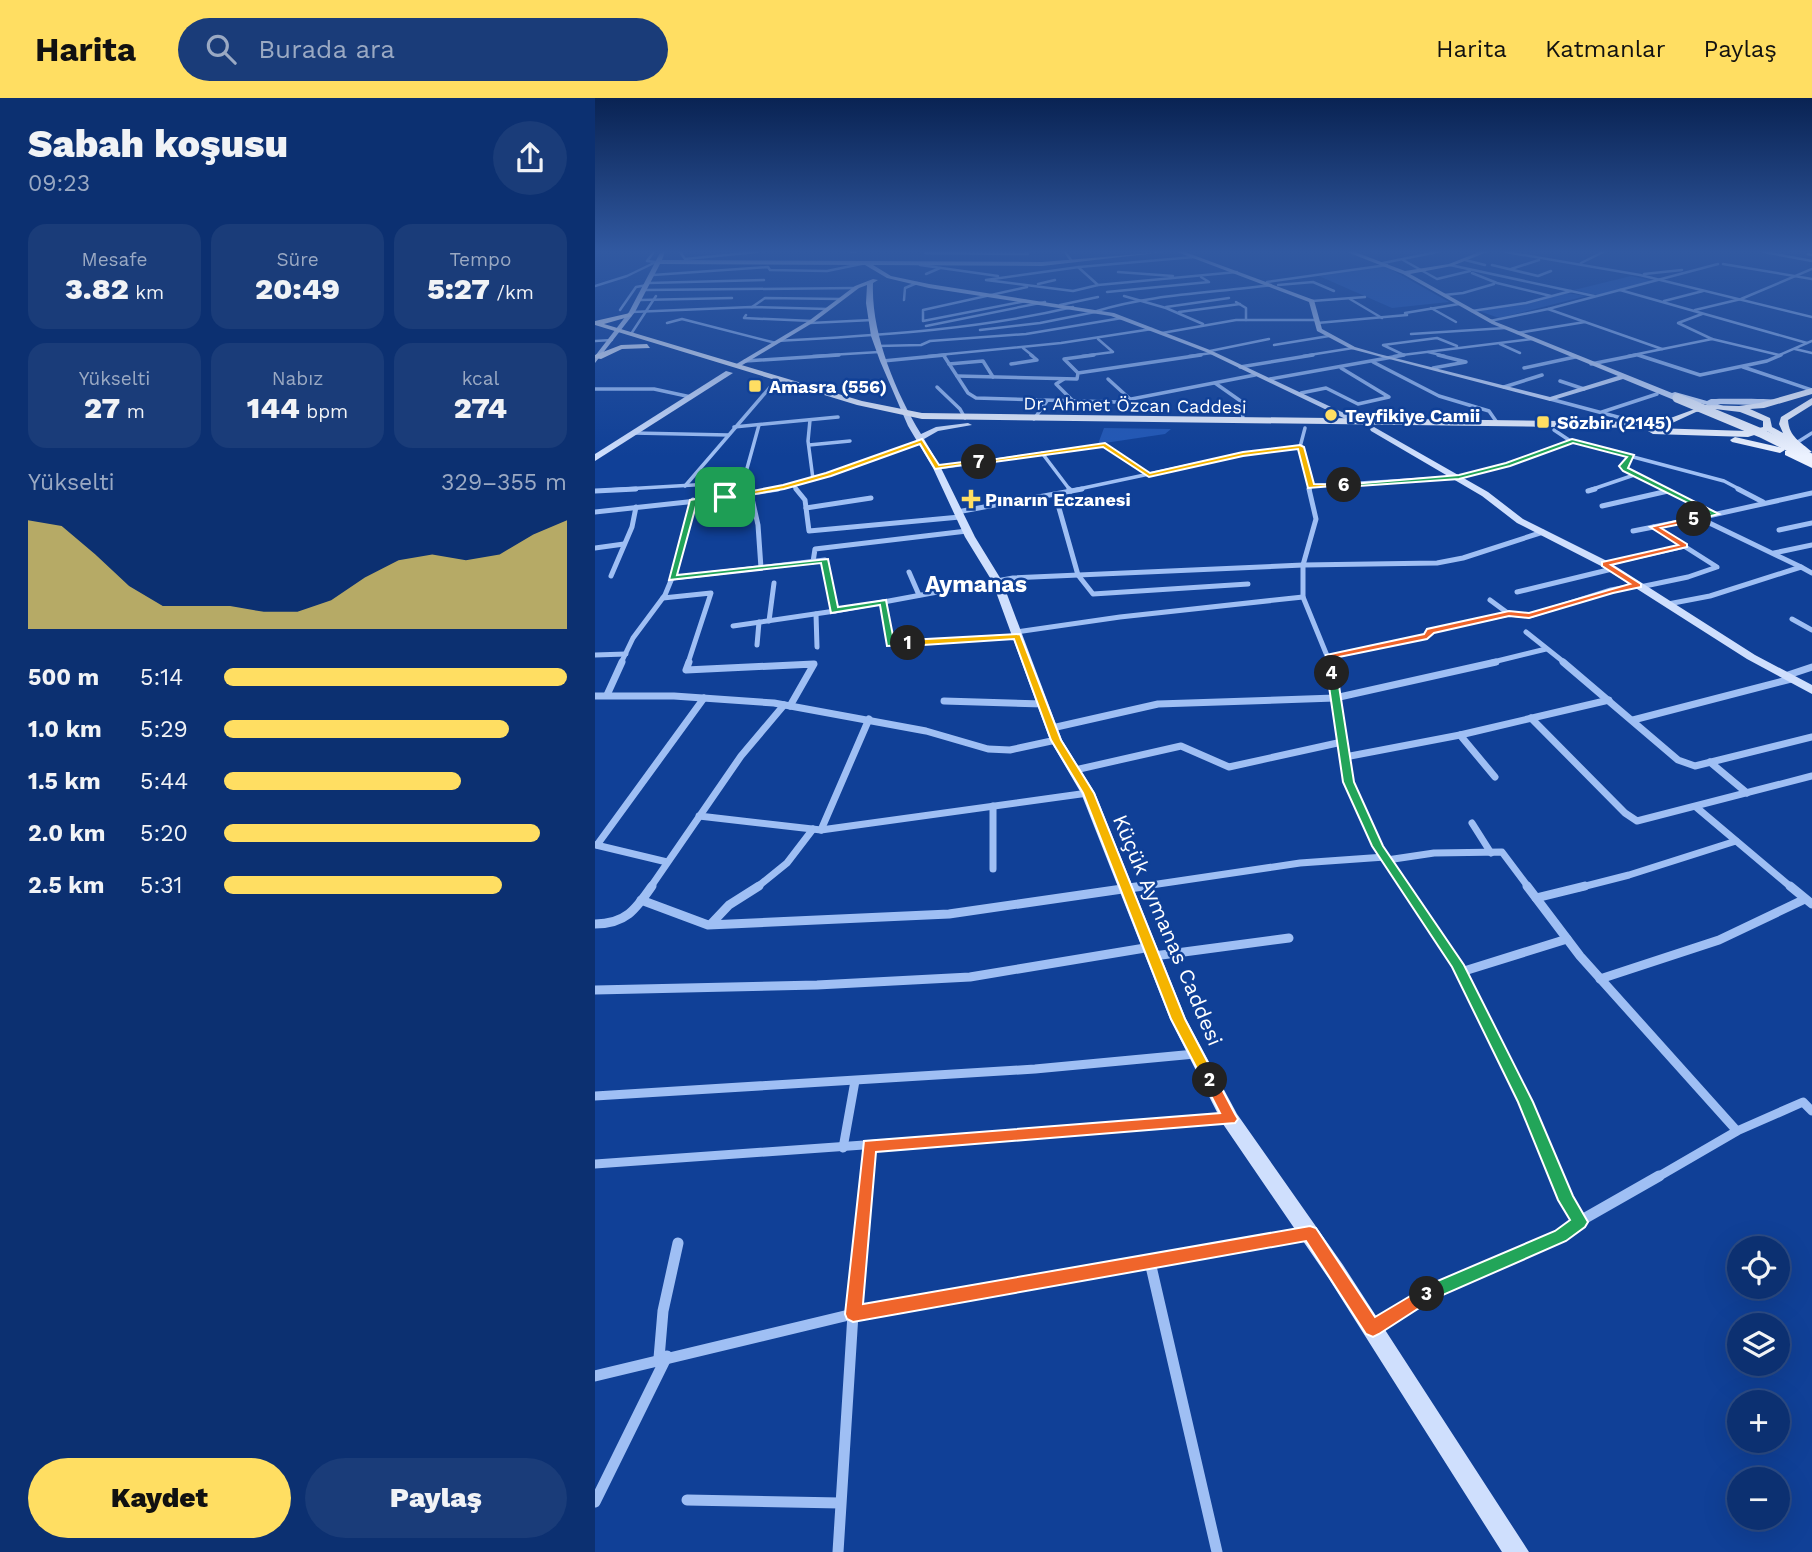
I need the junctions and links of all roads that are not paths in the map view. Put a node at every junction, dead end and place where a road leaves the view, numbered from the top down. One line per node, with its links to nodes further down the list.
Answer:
1 (627, 320): 38 (street)
2 (640, 320): 36 (street)
3 (678, 320): 26 (street)
4 (685, 320): 46 (street)
5 (775, 320): 25 (street)
6 (814, 320): 25 (street)
7 (871, 320): 48 (street, Küçük Aymanas Caddesi)
8 (956, 320): 29 (street)
9 (1009, 320): 48 (street)
10 (1055, 320): 39 (street)
11 (1111, 320): 33 (street)
12 (1127, 320): 31 (street)
13 (1195, 320): 28 (street)
14 (1246, 320): 21 (street); 28 (street)
15 (1342, 320): 21 (street)
16 (1451, 320): 27 (street)
17 (1496, 320): 22 (street)
18 (1582, 320): 23 (street)
19 (1682, 320): 44 (street)
20 (1728, 320): 47 (street)
21 (1316, 321): 40 (street)
22 (1490, 321): 30 (street)
23 (1586, 321): 35 (street); 56 (street)
24 (595, 322): 38 (main road, Dr. Ahmet Özcan Caddesi)
25 (811, 322): 46 (street); 48 (street)
26 (667, 323)
27 (1456, 323)
28 (1204, 324): 34 (street)
29 (926, 326)
30 (1505, 328): 35 (street); 37 (street)
31 (1152, 329): 34 (street); 41 (street)
32 (595, 330): 38 (main road, Dr. Ahmet Özcan Caddesi)
33 (1044, 331): 48 (street); 49 (street)
34 (1162, 333): 59 (street)
35 (1517, 333): 43 (street)
36 (631, 334): 38 (main road, Dr. Ahmet Özcan Caddesi); 70 (main road, Dr. Ahmet Özcan Caddesi)
37 (1411, 334)
38 (616, 335): 45 (street); 52 (main road, Dr. Ahmet Özcan Caddesi); 65 (street)
39 (927, 335)
40 (1329, 337): 51 (street); 55 (street)
41 (1098, 339): 49 (street); 80 (street)
42 (1269, 339): 59 (street)
43 (1532, 339): 50 (street); 68 (street)
44 (1712, 339): 56 (street); 64 (street)
45 (595, 341)
46 (777, 342): 48 (street); 70 (street)
47 (1810, 342): 57 (street)
48 (877, 343): 66 (street); 70 (street); 111 (street, Küçük Aymanas Caddesi)
49 (1056, 344): 54 (street)
50 (1499, 344): 53 (street); 61 (street)
51 (1274, 345)
52 (647, 346): 65 (main road); 79 (main road, Dr. Ahmet Özcan Caddesi)
53 (1458, 346): 58 (street); 62 (street)
54 (1023, 348): 66 (street); 72 (street)
55 (1353, 348): 67 (street); 75 (street)
56 (1662, 349): 63 (street)
57 (1794, 349): 60 (street); 64 (street)
58 (1424, 351): 62 (street); 78 (street)
59 (1211, 352): 75 (street); 80 (street)
60 (1812, 353)
61 (1520, 354)
62 (1404, 355): 67 (street)
63 (1638, 355): 73 (street); 74 (street)
64 (1780, 355): 74 (street)
65 (596, 356)
66 (944, 356): 71 (street)
67 (1388, 358): 69 (street); 78 (street)
68 (1575, 358): 73 (street); 77 (street)
69 (1373, 362): 76 (street); 117 (street)
70 (741, 363): 111 (main road, Dr. Ahmet Özcan Caddesi)
71 (949, 364): 82 (street); 84 (street)
72 (1010, 364)
73 (1593, 365): 85 (street); 100 (street)
74 (1743, 366): 96 (street)
75 (1240, 367): 83 (street)
76 (1341, 368): 88 (street); 97 (street)
77 (1524, 368)
78 (1433, 369): 93 (street)
79 (729, 373): 91 (main road, Dr. Ahmet Özcan Caddesi); 99 (street)
80 (1078, 373): 86 (street)
81 (1542, 375): 93 (street)
82 (957, 376): 84 (street); 103 (street)
83 (1255, 376): 88 (street); 90 (street)
84 (993, 377): 86 (street)
85 (1620, 378): 95 (street); 98 (street)
86 (1065, 379): 105 (street)
87 (1108, 379): 101 (street)
88 (1270, 379): 97 (street)
89 (1560, 381): 95 (street)
90 (1215, 383): 101 (street); 114 (street)
91 (772, 385): 111 (main road, Dr. Ahmet Özcan Caddesi); 121 (street)
92 (937, 387): 115 (street)
93 (1504, 387): 102 (street)
94 (595, 389): 99 (street)
95 (1584, 389): 102 (street)
96 (1812, 391): 106 (main road)
97 (1301, 393): 116 (street)
98 (1657, 394): 108 (street); 109 (street)
99 (691, 397): 126 (street)
100 (1680, 397): 106 (street); 107 (street); 140 (main road, bridge)
101 (1130, 399): 105 (street)
102 (1550, 399): 108 (street)
103 (1047, 401): 105 (street); 112 (street)
104 (1812, 401): 106 (main road); 134 (main road)
105 (1074, 402)
106 (1786, 405): 107 (main road, Dr. Ahmet Özcan Caddesi); 119 (main road)
107 (1724, 407): 109 (main road, Dr. Ahmet Özcan Caddesi); 119 (main road)
108 (1601, 412): 118 (street)
109 (1687, 415): 122 (main road, Dr. Ahmet Özcan Caddesi); 127 (main road)
110 (838, 417): 113 (street)
111 (909, 418): 115 (main road, Dr. Ahmet Özcan Caddesi); 131 (street, Küçük Aymanas Caddesi)
112 (1034, 419): 114 (main road, Dr. Ahmet Özcan Caddesi); 115 (main road, Dr. Ahmet Özcan Caddesi)
113 (810, 420): 120 (street); 135 (street)
114 (1243, 421): 116 (main road, Dr. Ahmet Özcan Caddesi)
115 (966, 422): 123 (main road, Dr. Ahmet Özcan Caddesi); 131 (street)
116 (1359, 422): 117 (main road, Dr. Ahmet Özcan Caddesi)
117 (1498, 424): 118 (main road, Dr. Ahmet Özcan Caddesi)
118 (1645, 424): 122 (main road, Dr. Ahmet Özcan Caddesi)
119 (1767, 424): 129 (main road); 134 (main road)
120 (759, 425): 121 (street); 143 (street)
121 (734, 427): 130 (street)
122 (1660, 427): 125 (main road, Dr. Ahmet Özcan Caddesi); 127 (main road); 137 (main road)
123 (1305, 428): 124 (main road, Dr. Ahmet Özcan Caddesi); 136 (street)
124 (1374, 429): 125 (main road, Dr. Ahmet Özcan Caddesi); 146 (street)
125 (1554, 430): 133 (street)
126 (634, 433): 130 (street); 141 (street)
127 (1725, 433): 129 (main road)
128 (1812, 433): 134 (street)
129 (1737, 434): 137 (main road)
130 (728, 435): 149 (street)
131 (921, 440): 142 (street, Küçük Aymanas Caddesi); 147 (street)
132 (850, 441): 135 (street)
133 (1572, 441): 139 (street); 146 (street)
134 (1793, 444): 140 (main road)
135 (809, 446): 147 (street)
136 (1300, 447): 145 (street); 150 (street)
137 (1780, 450): 140 (main road)
138 (1042, 453): 142 (street); 145 (street); 152 (street)
139 (1632, 457): 144 (street); 161 (street)
140 (1811, 457)
141 (595, 458)
142 (937, 468): 168 (street, Küçük Aymanas Caddesi)
143 (746, 472)
144 (1637, 474): 153 (street); 154 (street)
145 (1149, 475): 152 (street)
146 (1459, 477): 150 (street); 173 (street)
147 (813, 479): 148 (street)
148 (793, 485): 156 (street); 164 (street)
149 (685, 486): 151 (street); 158 (street)
150 (1311, 486): 180 (street)
151 (595, 491)
152 (1071, 491): 157 (street)
153 (1588, 491)
154 (1668, 491): 162 (street); 166 (street)
155 (1812, 492): 161 (street)
156 (751, 494): 158 (street); 183 (street)
157 (1055, 494): 168 (street); 187 (street)
158 (725, 497): 160 (street)
159 (871, 498): 164 (street)
160 (693, 500): 163 (street); 189 (street)
161 (1763, 502): 166 (street)
162 (1602, 506)
163 (636, 507): 165 (street); 174 (street)
164 (806, 508): 168 (street)
165 (595, 512)
166 (1715, 514): 167 (street)
167 (1699, 518): 170 (street); 178 (street)
168 (961, 520): 179 (street); 190 (street, Küçük Aymanas Caddesi)
169 (1812, 523): 171 (street)
170 (1654, 527): 172 (street); 175 (street)
171 (1779, 530)
172 (1633, 531)
173 (1543, 532): 180 (street); 181 (street)
174 (624, 544): 177 (street); 188 (street)
175 (1685, 545): 181 (street); 193 (street)
176 (1812, 545): 178 (street)
177 (595, 548)
178 (1773, 553): 182 (street)
179 (813, 562): 183 (street); 202 (street)
180 (1303, 565): 184 (street); 197 (street)
181 (1608, 566): 193 (street); 195 (street)
182 (1801, 567): 186 (street); 201 (street)
183 (761, 568): 189 (street)
184 (1183, 570): 187 (street); 194 (street)
185 (909, 572): 196 (street)
186 (1812, 573)
187 (1078, 575): 190 (street); 194 (street)
188 (611, 576)
189 (672, 578): 198 (street)
190 (997, 581): 196 (street); 211 (street, Küçük Aymanas Caddesi)
191 (774, 583): 206 (street)
192 (1248, 584): 194 (street)
193 (1639, 586): 201 (street); 204 (street)
194 (1190, 588)
195 (1517, 592)
196 (919, 595): 200 (street)
197 (1303, 597): 211 (street); 217 (street)
198 (663, 598): 215 (street); 228 (street)
199 (1490, 600): 204 (street)
200 (883, 602): 202 (street); 211 (street)
201 (1668, 604): 219 (street)
202 (835, 611): 203 (street)
203 (816, 614): 206 (street); 213 (street)
204 (1509, 614): 217 (street)
205 (1792, 619): 209 (street)
206 (769, 621): 207 (street)
207 (759, 622): 208 (street); 212 (street)
208 (733, 626)
209 (1812, 630)
210 (1526, 632): 214 (street)
211 (1016, 634): 227 (street, Küçük Aymanas Caddesi)
212 (757, 645)
213 (817, 647)
214 (1546, 649): 224 (street); 225 (street)
215 (626, 654): 216 (street); 221 (street)
216 (595, 655)
217 (1329, 657): 224 (street)
218 (1812, 667): 219 (street)
219 (1788, 677): 220 (street); 231 (street)
220 (1812, 690)
221 (607, 695): 222 (street); 223 (street)
222 (595, 696)
223 (704, 698): 228 (street); 249 (street)
224 (1335, 698): 232 (street); 235 (street)
225 (1609, 700): 229 (street); 231 (street)
226 (944, 701): 227 (street)
227 (1043, 704): 232 (street, Küçük Aymanas Caddesi)
228 (787, 706): 230 (street); 245 (street)
229 (1531, 718): 233 (street); 244 (street)
230 (869, 719): 232 (street); 247 (street)
231 (1633, 720): 237 (street)
232 (1054, 734): 238 (street, Küçük Aymanas Caddesi)
233 (1460, 735): 236 (street); 240 (street)
234 (1812, 737): 237 (street)
235 (1342, 742): 236 (street); 238 (street)
236 (1345, 757): 251 (street)
237 (1710, 762): 242 (street)
238 (1075, 770): 241 (street, Küçük Aymanas Caddesi)
239 (1812, 776): 242 (street)
240 (1495, 777)
241 (1089, 793): 243 (street); 254 (street, Küçük Aymanas Caddesi)
242 (1747, 793): 244 (street)
243 (993, 806): 247 (street); 253 (street)
244 (1696, 807): 248 (street)
245 (699, 816): 247 (street); 252 (street)
246 (1472, 823): 250 (street)
247 (817, 830): 259 (street)
248 (1736, 841): 255 (street); 257 (street)
249 (596, 845): 252 (street)
250 (1491, 853): 251 (street); 255 (street)
251 (1386, 858): 254 (street); 263 (street)
252 (667, 862): 256 (street)
253 (993, 869)
254 (1129, 890): 259 (street); 262 (street, Küçük Aymanas Caddesi)
255 (1536, 898): 261 (street)
256 (641, 900): 258 (street); 259 (street)
257 (1809, 902): 264 (street)
258 (595, 923)
259 (710, 925)
260 (1289, 937): 262 (street)
261 (1567, 939): 263 (street); 264 (street)
262 (1152, 952): 265 (street); 266 (street, Küçük Aymanas Caddesi)
263 (1461, 972): 275 (street)
264 (1600, 979): 271 (street)
265 (595, 990)
266 (1196, 1054): 267 (street); 270 (street, Küçük Aymanas Caddesi)
267 (855, 1081): 268 (street); 273 (street)
268 (595, 1097)
269 (1812, 1111): 271 (street)
270 (1230, 1119): 272 (street); 276 (street, Küçük Aymanas Caddesi)
271 (1737, 1131): 275 (street)
272 (869, 1146): 273 (street); 279 (street)
273 (843, 1148): 274 (street)
274 (595, 1164)
275 (1580, 1222): 280 (street)
276 (1310, 1233): 278 (street); 280 (street, Küçük Aymanas Caddesi)
277 (678, 1243): 281 (street)
278 (1150, 1262): 279 (street); 288 (street)
279 (853, 1314): 281 (street); 285 (street)
280 (1373, 1328): 286 (street, Küçük Aymanas Caddesi)
281 (663, 1357): 282 (street); 284 (street)
282 (595, 1376)
283 (687, 1500): 285 (street)
284 (595, 1502)
285 (840, 1503): 287 (street)
286 (1511, 1550)
287 (838, 1552)
288 (1217, 1552)

